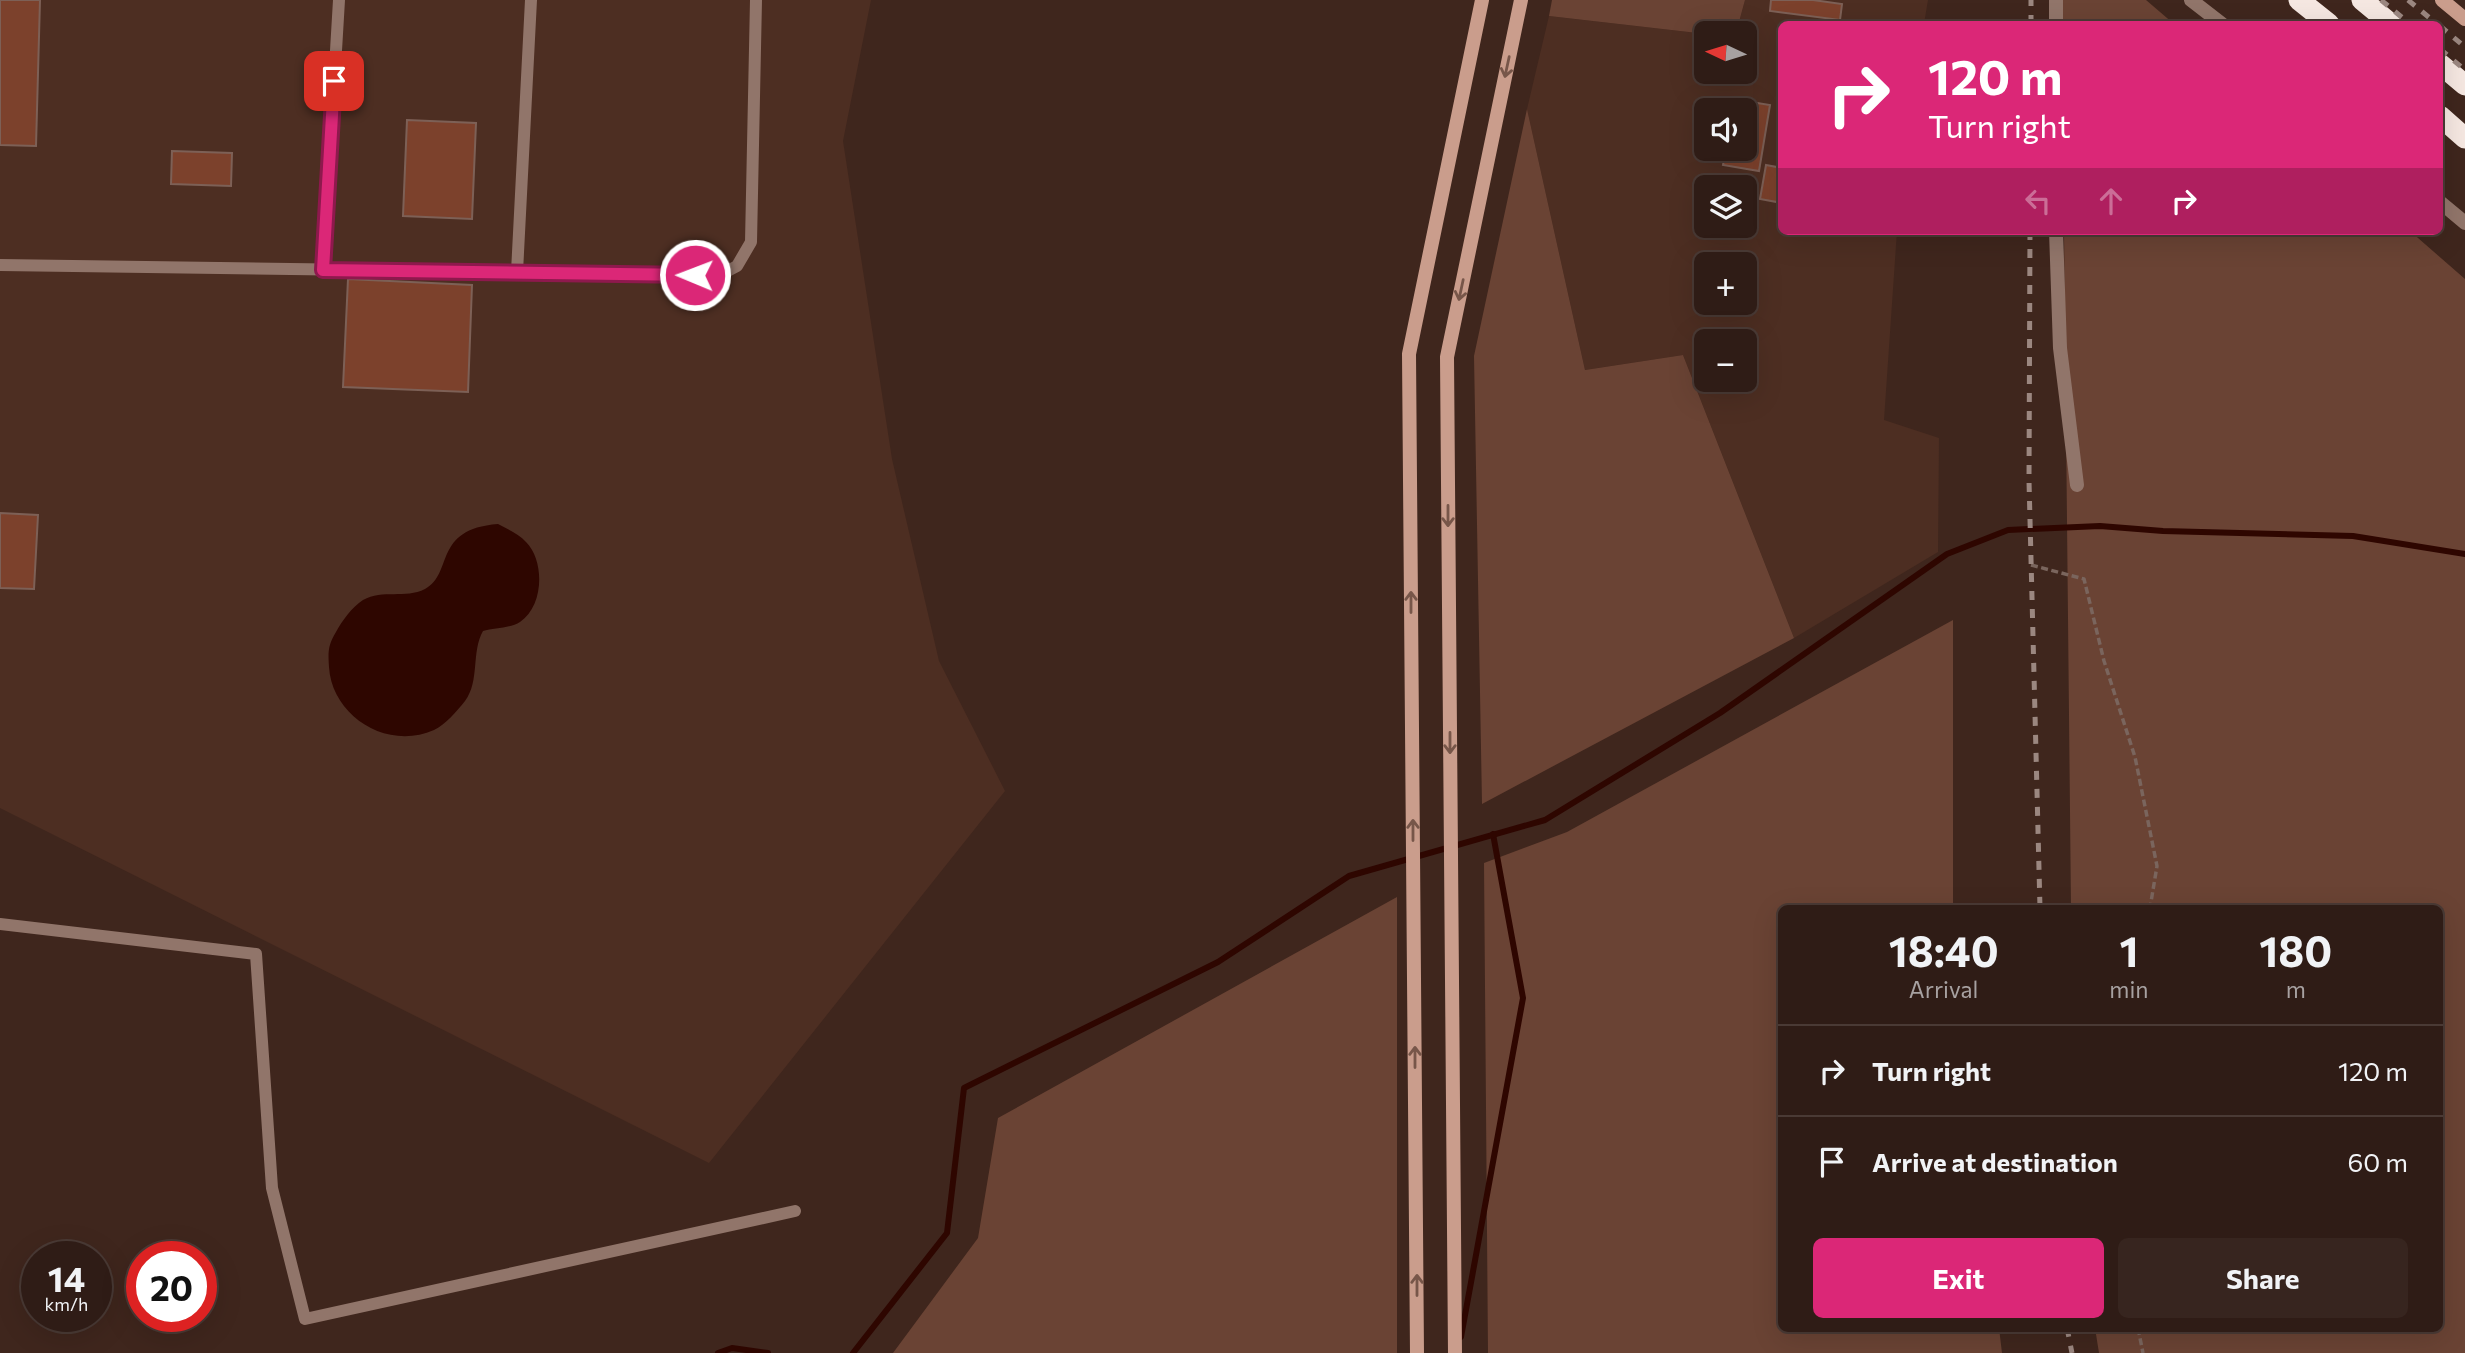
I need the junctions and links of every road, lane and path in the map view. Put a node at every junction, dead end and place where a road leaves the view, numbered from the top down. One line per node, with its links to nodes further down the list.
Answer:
1 (338, 0): 24 (lane)
2 (531, 0): 25 (lane)
3 (756, 0): 25 (lane)
4 (1482, 0): 32 (street, one-way to 4)
5 (1521, 0): 33 (street, one-way to 33)
6 (2056, 0): 12 (street)
7 (2191, 0): 13 (street)
8 (2299, 0): 14 (highway)
9 (2362, 0): 15 (highway)
10 (2442, 0): 11 (street)
11 (2465, 19)
12 (2056, 21)
13 (2218, 21)
14 (2325, 21)
15 (2387, 21)
16 (2443, 67): 17 (highway)
17 (2465, 85)
18 (2443, 119): 19 (highway)
19 (2465, 138)
20 (2443, 205): 21 (street)
21 (2465, 223)
22 (2056, 235): 26 (street)
23 (0, 265): 24 (lane)
24 (323, 270): 25 (lane)
25 (517, 272)
26 (2077, 485)
27 (2031, 565): 28 (path)
28 (2150, 905)
29 (0, 924): 30 (lane)
30 (794, 1211)
31 (2139, 1332): 34 (path)
32 (1417, 1353)
33 (1455, 1353)
34 (2143, 1353)

